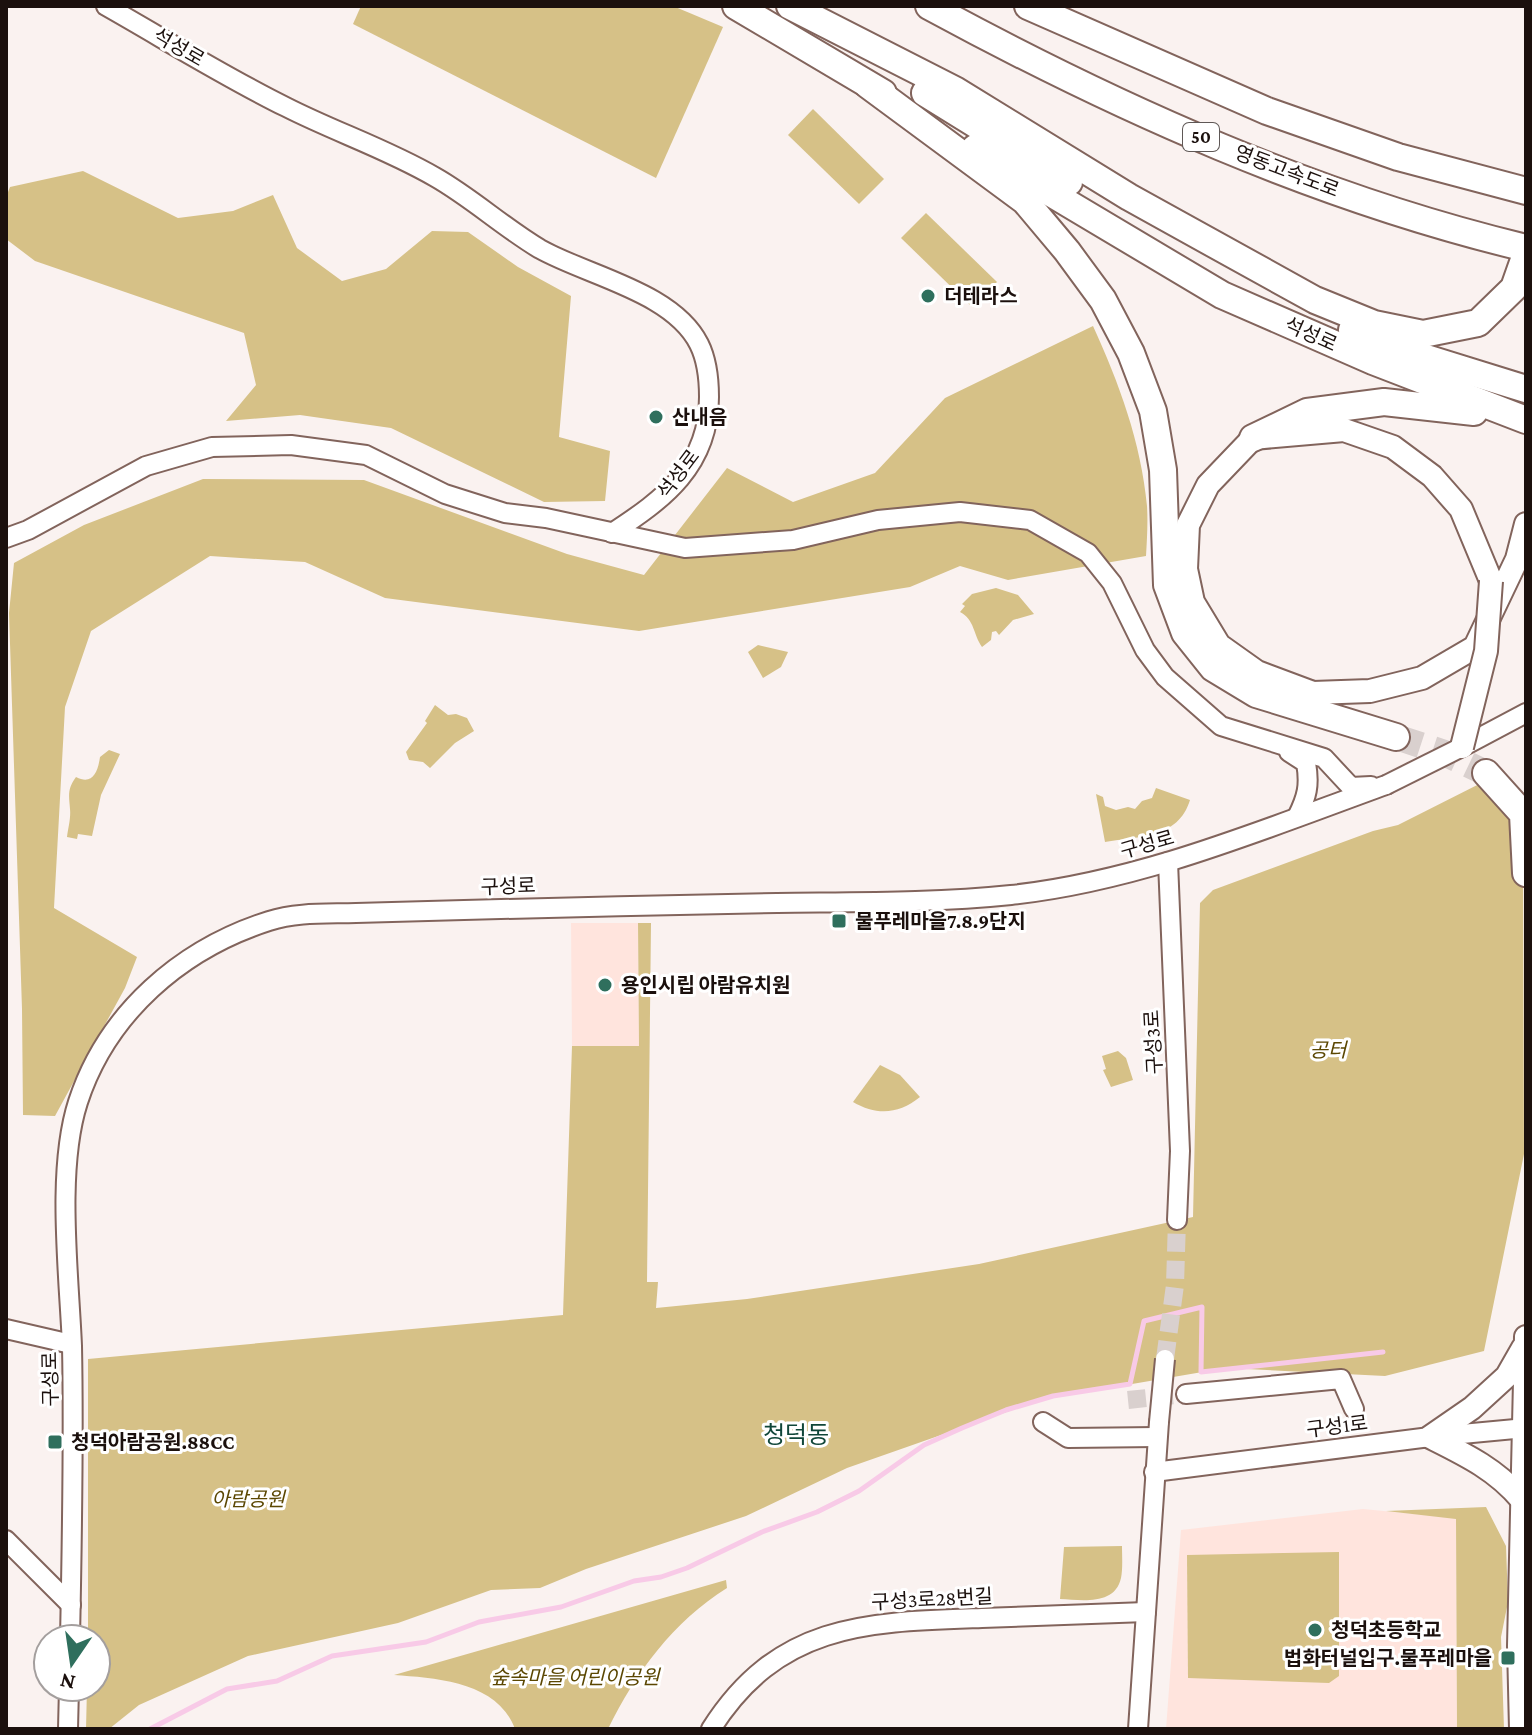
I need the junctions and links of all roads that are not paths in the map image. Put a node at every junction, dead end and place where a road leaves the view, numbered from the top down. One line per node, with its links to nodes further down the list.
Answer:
1 (106, 6): 16 (street, 석성로)
2 (736, 6): 8 (highway, 석성로)
3 (783, 6): 12 (highway, 석성로)
4 (790, 6): 9 (highway)
5 (823, 6): 9 (highway)
6 (929, 6): 11 (highway, 영동고속도로 / 50)
7 (1028, 6): 10 (highway, 50)
8 (868, 85): 13 (highway, 석성로); 19 (highway)
9 (955, 90): 11 (highway)
10 (1526, 191)
11 (1526, 251)
12 (1522, 388)
13 (1522, 419): 14 (highway)
14 (1253, 438): 15 (main road); 21 (main road, bridge)
15 (1526, 524)
16 (612, 533): 17 (street); 20 (street)
17 (6, 538)
18 (1526, 713): 21 (street, 구성로)
19 (1396, 737)
20 (1276, 745): 23 (street); 24 (street)
21 (1462, 747): 23 (street, 구성로, bridge)
22 (1486, 773): 26 (highway)
23 (1386, 785): 24 (street, 구성로)
24 (1297, 817): 25 (street, 구성로)
25 (1168, 862): 27 (street, 구성3로); 31 (street, 구성로)
26 (1526, 873)
27 (1177, 1220)
28 (6, 1329): 31 (street)
29 (1526, 1337): 30 (main road)
30 (1526, 1343): 33 (main road); 39 (main road)
31 (71, 1344): 43 (street, 구성로)
32 (1165, 1359): 38 (street, bridge)
33 (1526, 1359): 37 (main road)
34 (1186, 1394): 35 (street)
35 (1354, 1409)
36 (1043, 1422): 38 (street)
37 (1524, 1428): 39 (street, 구성1로); 41 (main road)
38 (1158, 1429): 40 (street)
39 (1430, 1437): 40 (street, 구성1로); 41 (main road)
40 (1154, 1472): 44 (street)
41 (1523, 1490): 50 (main road)
42 (6, 1540): 43 (street)
43 (71, 1605): 45 (street, 구성로)
44 (1146, 1612): 48 (street, 구성3로28번길); 49 (street)
45 (70, 1623)
46 (69, 1703): 47 (street)
47 (68, 1729)
48 (711, 1729)
49 (1138, 1729)
50 (1521, 1729)

